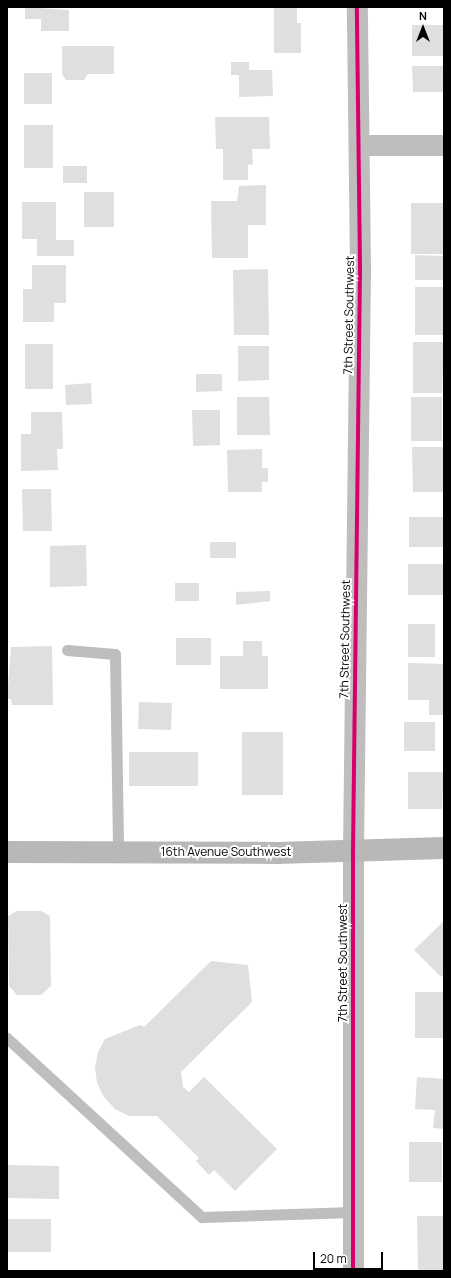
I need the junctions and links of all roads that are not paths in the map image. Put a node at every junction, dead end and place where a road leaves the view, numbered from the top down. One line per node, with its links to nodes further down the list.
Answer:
1 (357, 7): 2 (street, 7th Street Southwest)
2 (359, 145): 3 (street); 6 (street, 7th Street Southwest)
3 (444, 145)
4 (67, 650): 8 (lane)
5 (444, 848): 6 (street, 16th Avenue Southwest)
6 (353, 851): 8 (street, 16th Avenue Southwest); 10 (street, 7th Street Southwest)
7 (7, 852): 8 (street, 16th Avenue Southwest)
8 (118, 852)
9 (7, 1038): 10 (lane)
10 (353, 1212): 11 (street, 7th Street Southwest)
11 (353, 1271)

